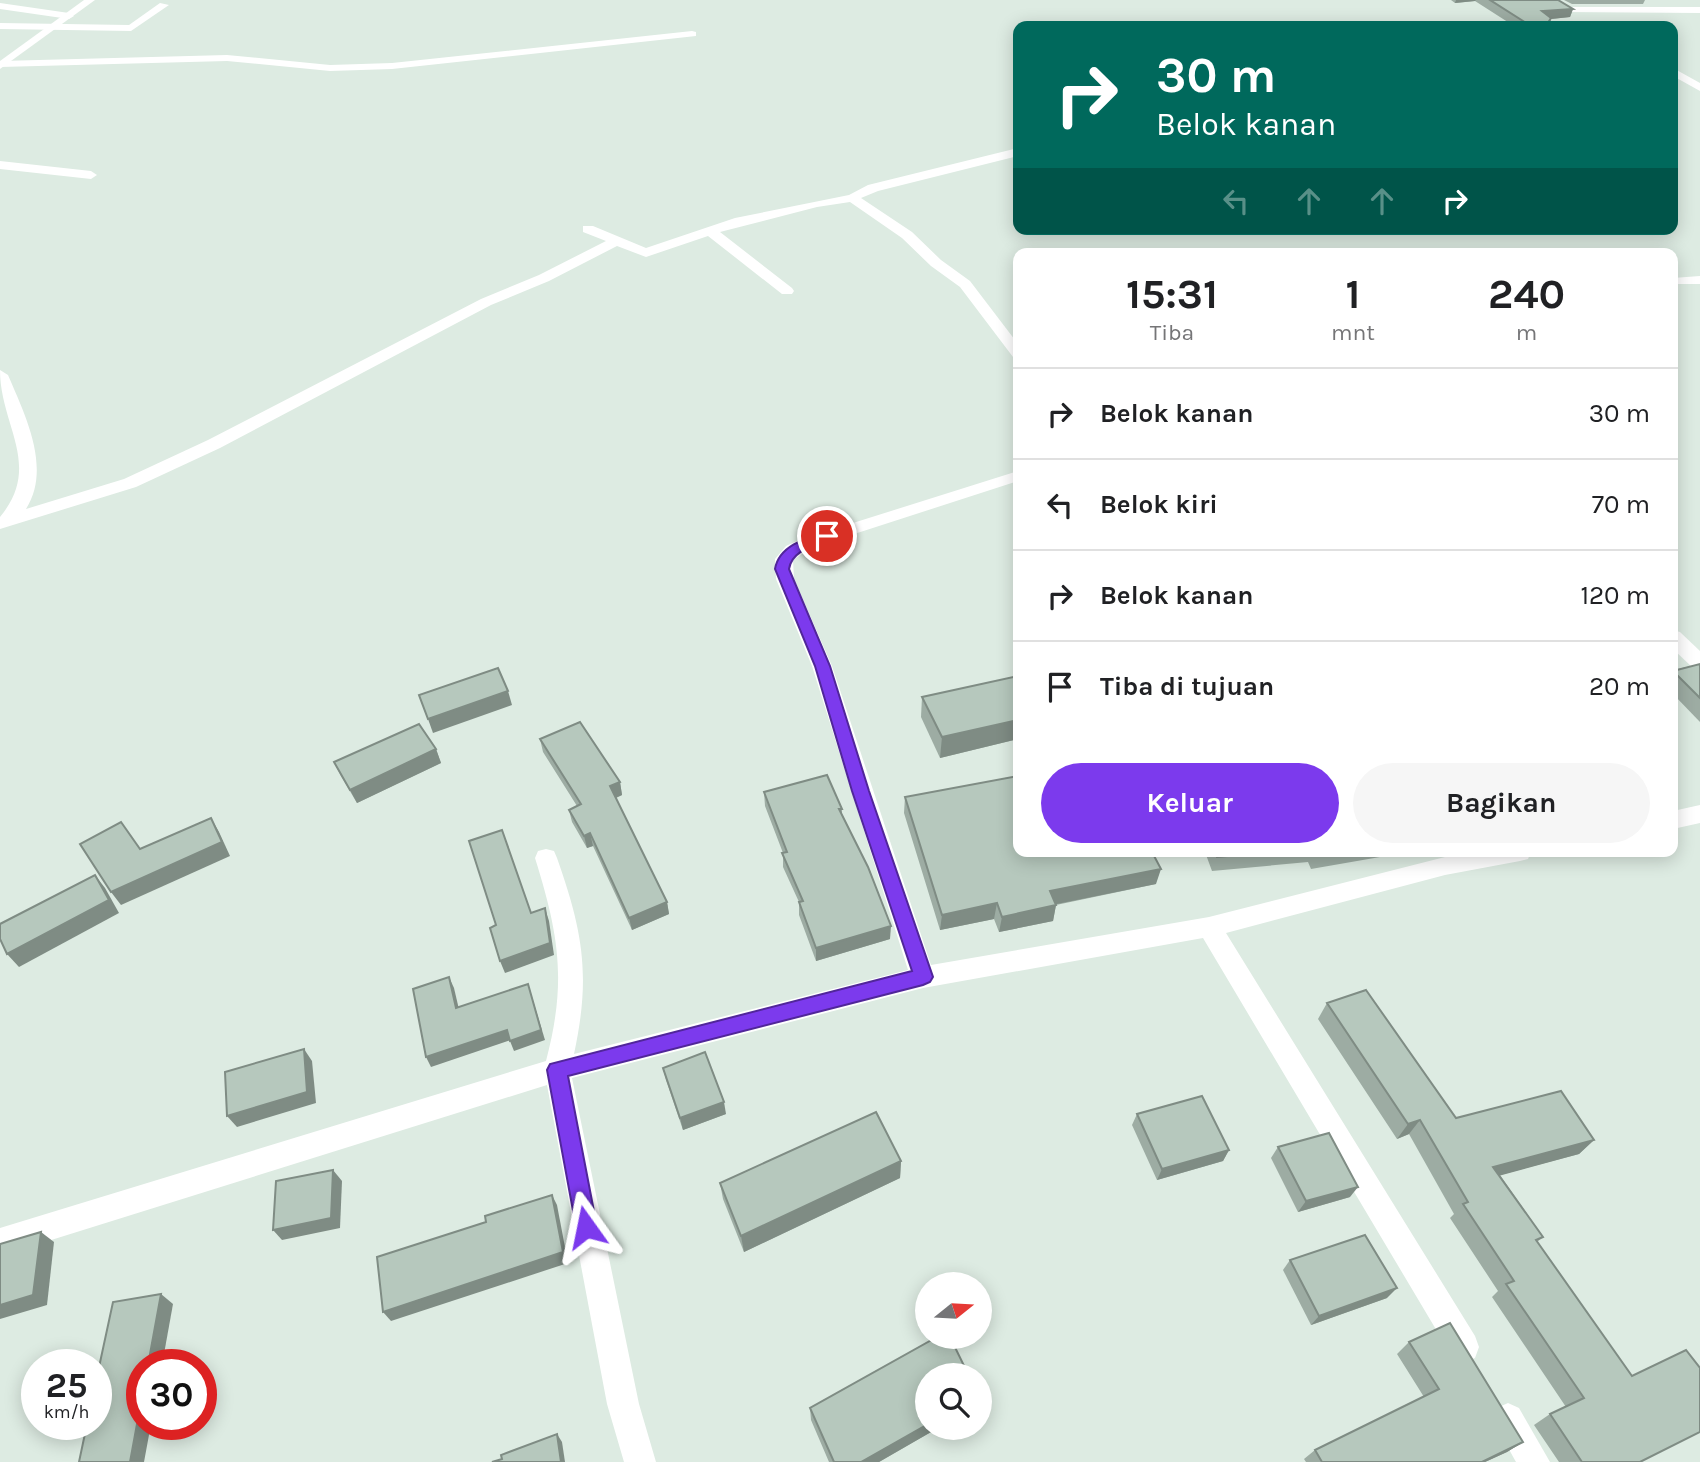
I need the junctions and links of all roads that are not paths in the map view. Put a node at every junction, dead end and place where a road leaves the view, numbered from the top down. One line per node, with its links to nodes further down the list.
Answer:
1 (90, 0): 5 (street)
2 (164, 5): 9 (street)
3 (0, 6): 5 (street)
4 (1700, 10): 6 (street)
5 (69, 16): 8 (street)
6 (1588, 21)
7 (0, 26): 8 (street)
8 (55, 26): 9 (street); 12 (street)
9 (131, 27): 11 (street)
10 (692, 34): 11 (street)
11 (96, 60): 12 (street)
12 (0, 62)
13 (1678, 74): 14 (street)
14 (1700, 88)
15 (1013, 153): 18 (street)
16 (0, 165): 17 (street)
17 (91, 175)
18 (852, 198): 20 (street); 25 (street)
19 (588, 229): 21 (street)
20 (711, 232): 21 (street); 24 (street)
21 (617, 241): 28 (street)
22 (1700, 280): 23 (street)
23 (1678, 281)
24 (787, 291)
25 (1013, 347)
26 (0, 374): 28 (street)
27 (1013, 478): 36 (street)
28 (3, 522)
29 (1678, 642): 30 (street)
30 (1700, 663)
31 (1700, 814): 32 (street)
32 (1678, 819)
33 (1494, 857): 35 (street)
34 (547, 858): 37 (street)
35 (1209, 927): 36 (street); 40 (street)
36 (923, 977): 37 (street)
37 (557, 1070): 38 (street); 39 (street)
38 (0, 1242)
39 (639, 1462)
40 (1534, 1462)

